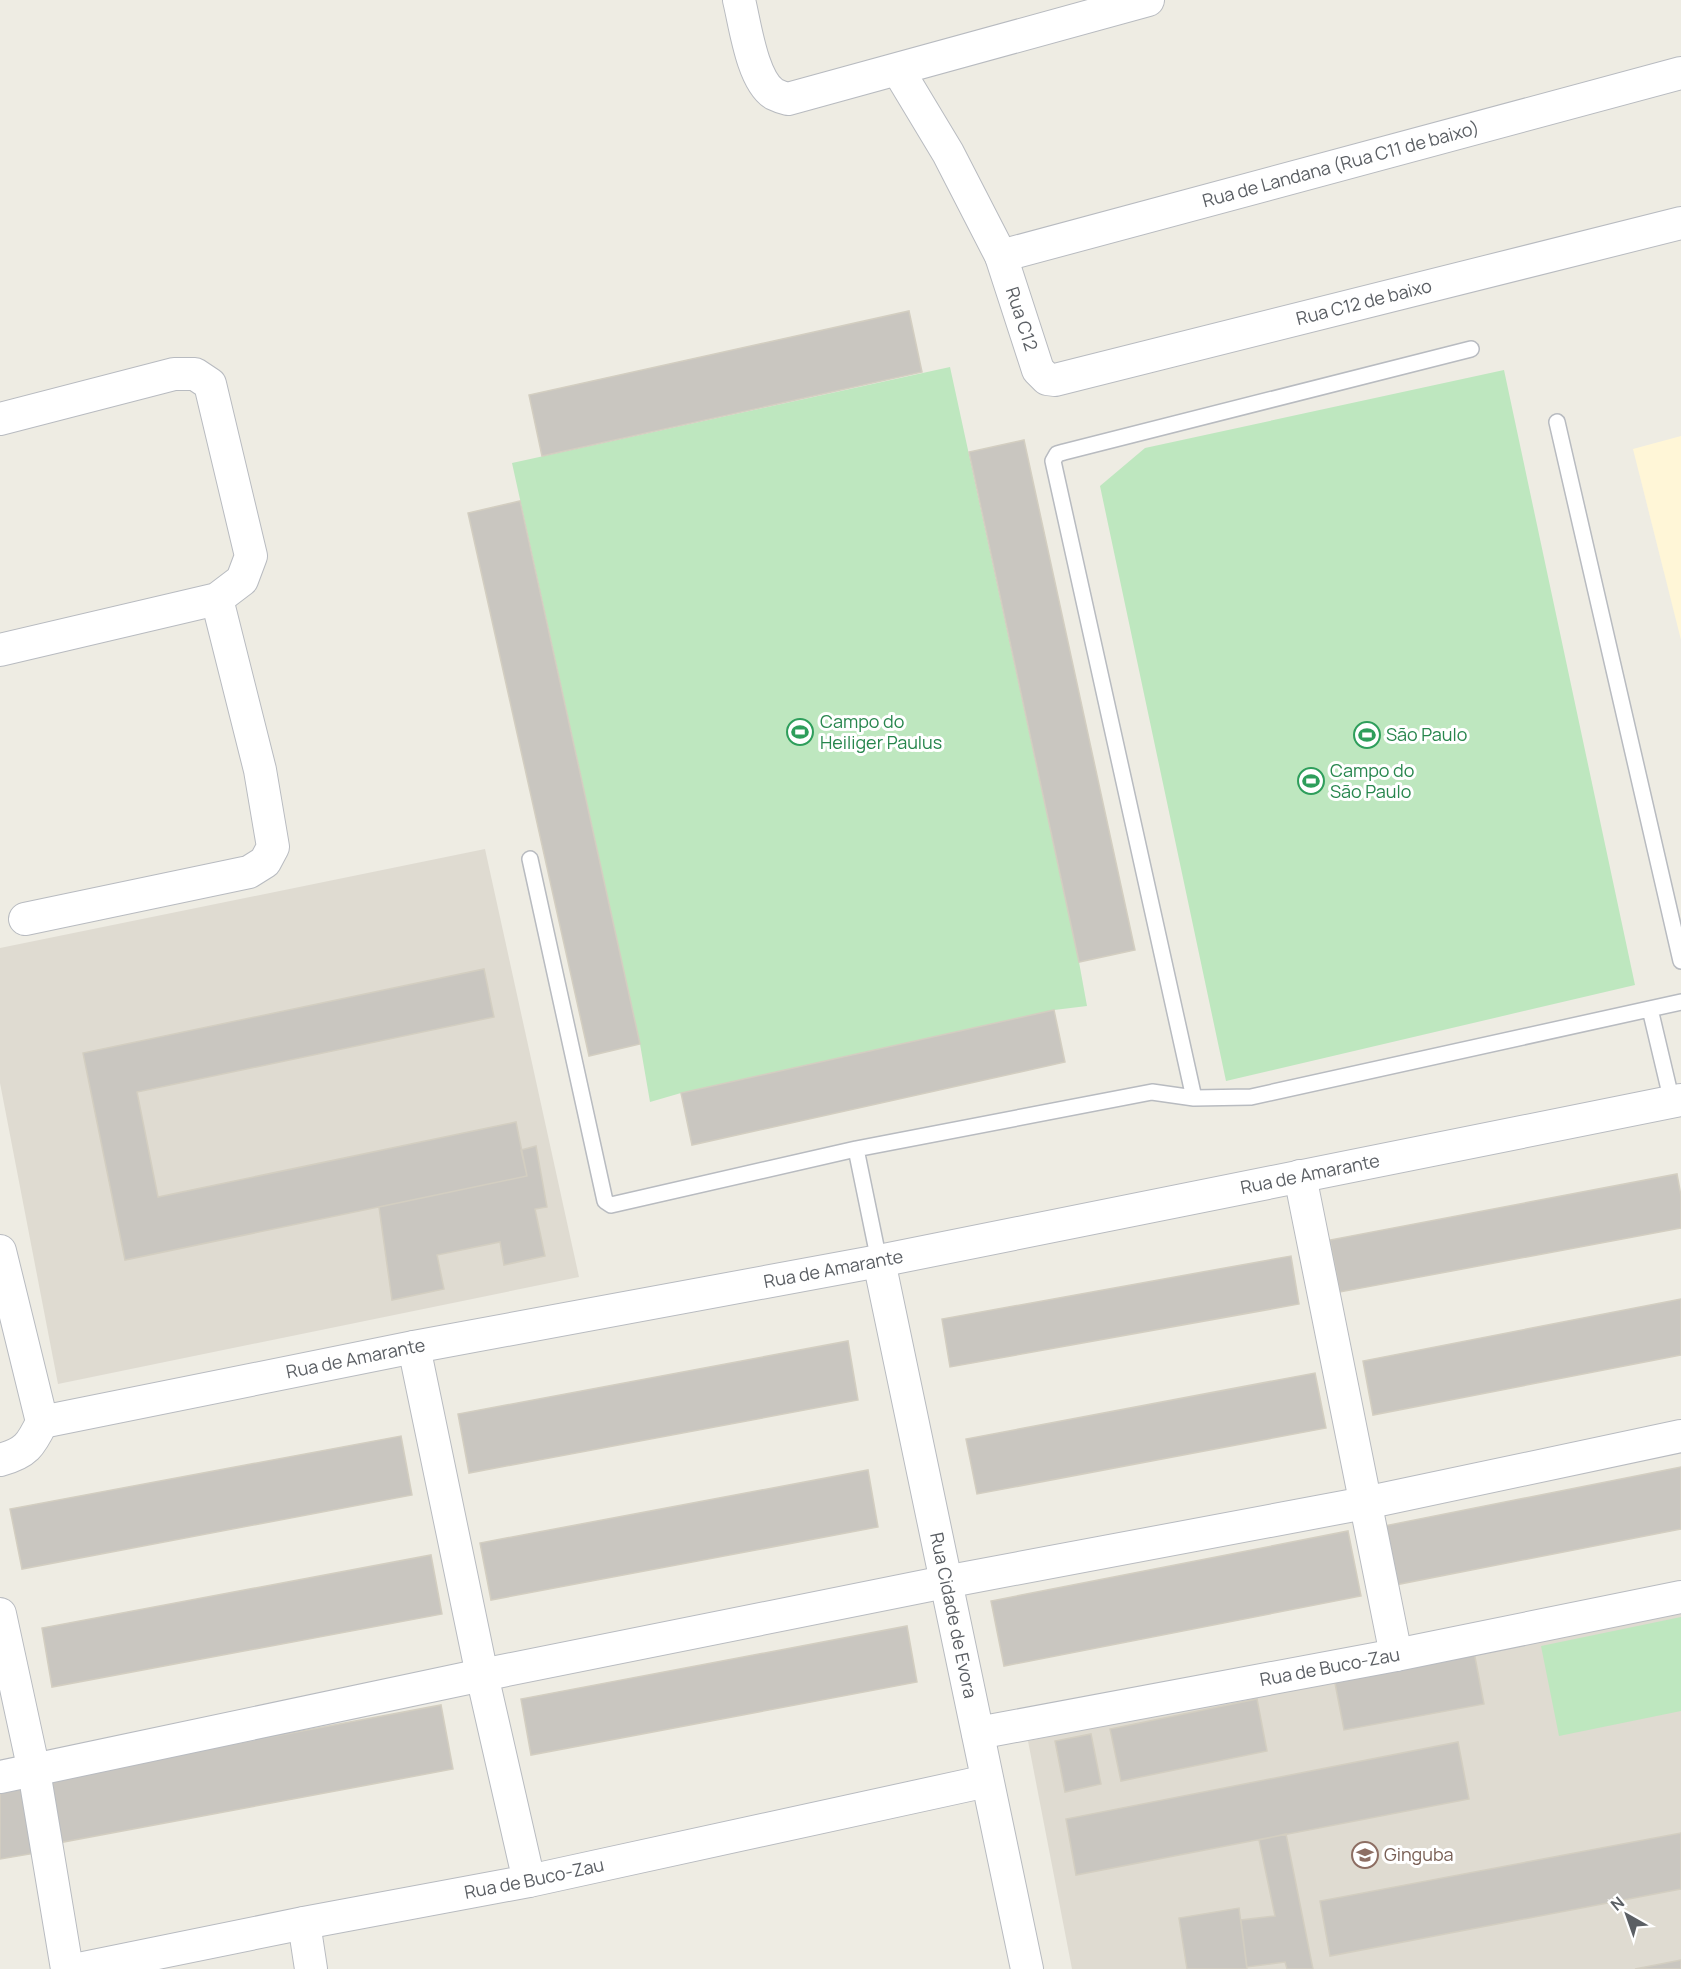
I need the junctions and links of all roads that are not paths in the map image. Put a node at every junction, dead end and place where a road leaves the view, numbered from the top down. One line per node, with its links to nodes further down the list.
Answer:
1 (739, 0): 3 (street)
2 (1148, 0): 3 (street)
3 (898, 70): 6 (street, Rua C12)
4 (1681, 73): 6 (street, Rua de Landana (Rua C11 de baixo))
5 (1681, 223): 8 (street, Rua C12 de baixo)
6 (1001, 256): 8 (street, Rua C12)
7 (1471, 349): 18 (lane)
8 (1047, 379)
9 (0, 419): 11 (street)
10 (1557, 422): 15 (lane)
11 (217, 599): 12 (street); 14 (street)
12 (0, 650)
13 (530, 859): 20 (lane)
14 (26, 919)
15 (1681, 961)
16 (1681, 1002): 17 (lane)
17 (1650, 1009): 18 (lane); 19 (lane)
18 (1194, 1098): 20 (lane)
19 (1676, 1101): 21 (street, Rua de Amarante)
20 (856, 1149): 23 (lane)
21 (1300, 1176): 23 (street, Rua de Amarante); 28 (street)
22 (0, 1251): 25 (street)
23 (879, 1262): 24 (street, Rua de Amarante); 29 (street, Rua Cidade de Evora)
24 (414, 1347): 25 (street, Rua de Amarante); 33 (street)
25 (42, 1422): 27 (street)
26 (1681, 1436): 28 (street)
27 (0, 1460)
28 (1365, 1503): 29 (street); 32 (street)
29 (945, 1582): 33 (street); 34 (street, Rua Cidade de Evora)
30 (1681, 1597): 32 (street, Rua de Buco-Zau)
31 (0, 1614): 35 (street)
32 (1396, 1655): 34 (street, Rua de Buco-Zau)
33 (482, 1675): 35 (street); 38 (street)
34 (978, 1733): 37 (street, Rua Cidade de Evora)
35 (34, 1771): 36 (street); 40 (street)
36 (0, 1777)
37 (987, 1781): 38 (street, Rua de Buco-Zau); 43 (street, Rua Cidade de Evora)
38 (529, 1881): 39 (street, Rua de Buco-Zau)
39 (304, 1923): 41 (street, Rua de Buco-Zau); 42 (street)
40 (67, 1969)
41 (79, 1969)
42 (312, 1969)
43 (1027, 1969)

